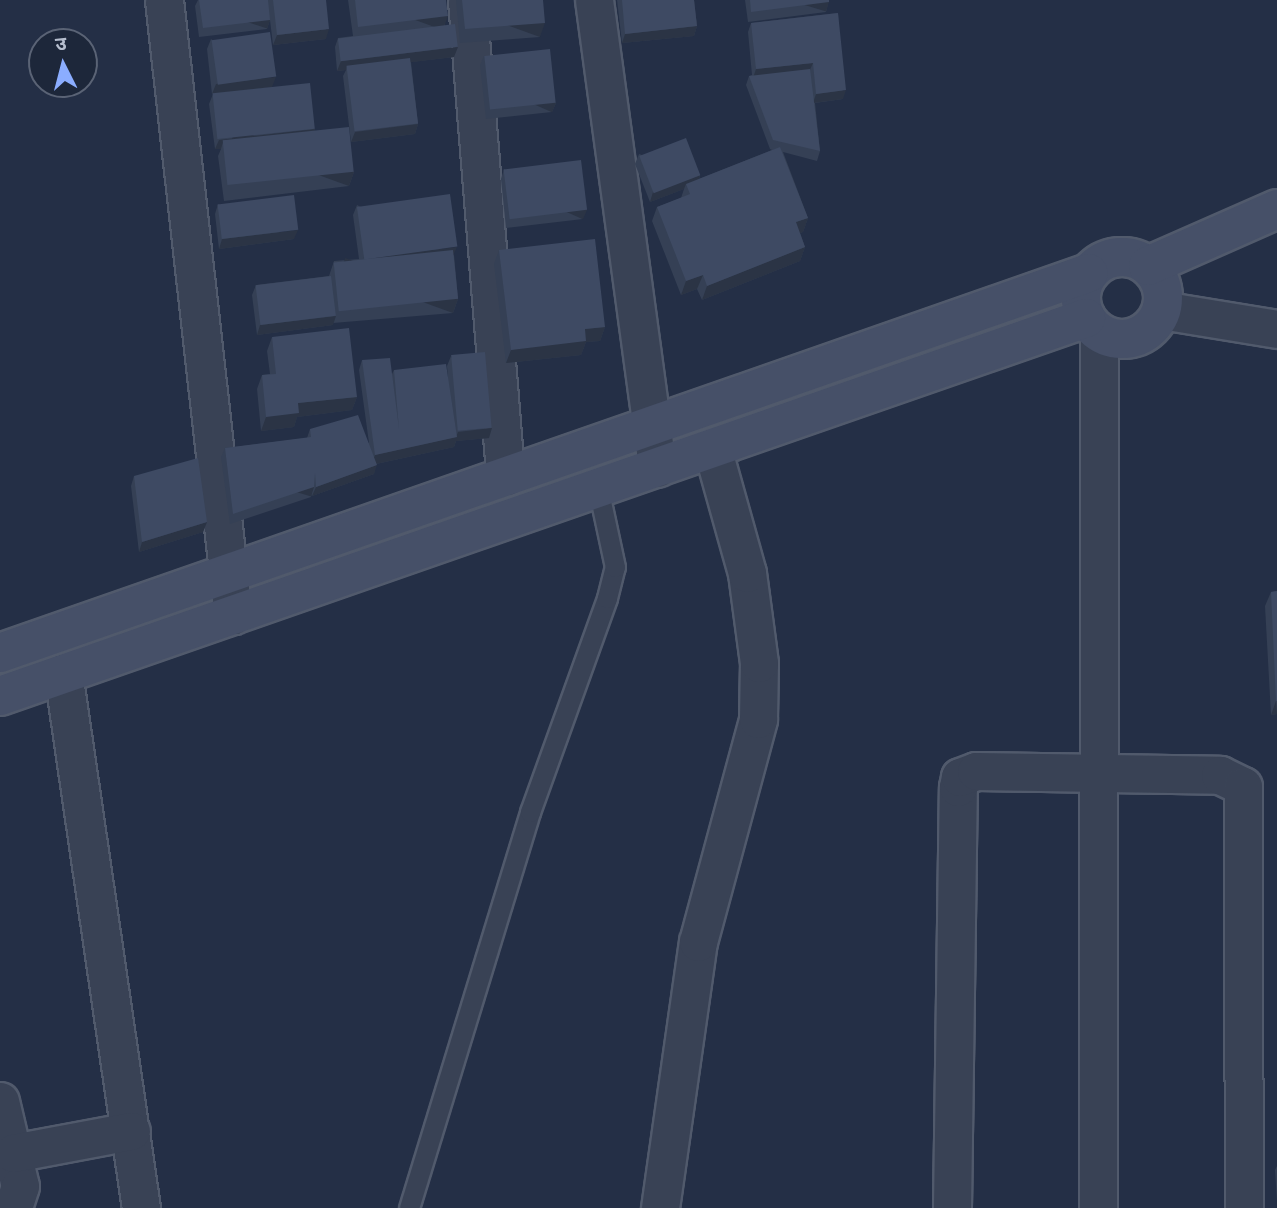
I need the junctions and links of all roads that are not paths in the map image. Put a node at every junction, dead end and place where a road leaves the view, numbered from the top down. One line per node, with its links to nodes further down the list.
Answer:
1 (164, 0): 15 (street)
2 (467, 0): 13 (street)
3 (594, 0): 10 (street)
4 (1277, 209): 5 (main road)
5 (1148, 266): 6 (main road); 7 (main road)
6 (1089, 273): 8 (main road); 10 (main road)
7 (1161, 310): 8 (main road); 9 (street)
8 (1092, 325): 11 (main road); 20 (street)
9 (1277, 329)
10 (652, 423): 12 (street); 13 (main road)
11 (712, 448): 12 (main road); 27 (street)
12 (657, 468): 14 (main road)
13 (505, 475): 15 (main road)
14 (598, 488): 16 (main road); 26 (lane)
15 (228, 573): 16 (street); 17 (main road)
16 (233, 615): 18 (main road)
17 (0, 653)
18 (63, 673): 19 (main road); 22 (street)
19 (0, 696)
20 (1101, 771): 28 (street); 29 (street); 30 (street)
21 (0, 1101): 23 (street)
22 (131, 1131): 23 (street); 25 (street)
23 (13, 1153): 24 (street)
24 (13, 1208)
25 (141, 1208)
26 (409, 1208)
27 (660, 1208)
28 (952, 1208)
29 (1098, 1208)
30 (1244, 1208)

